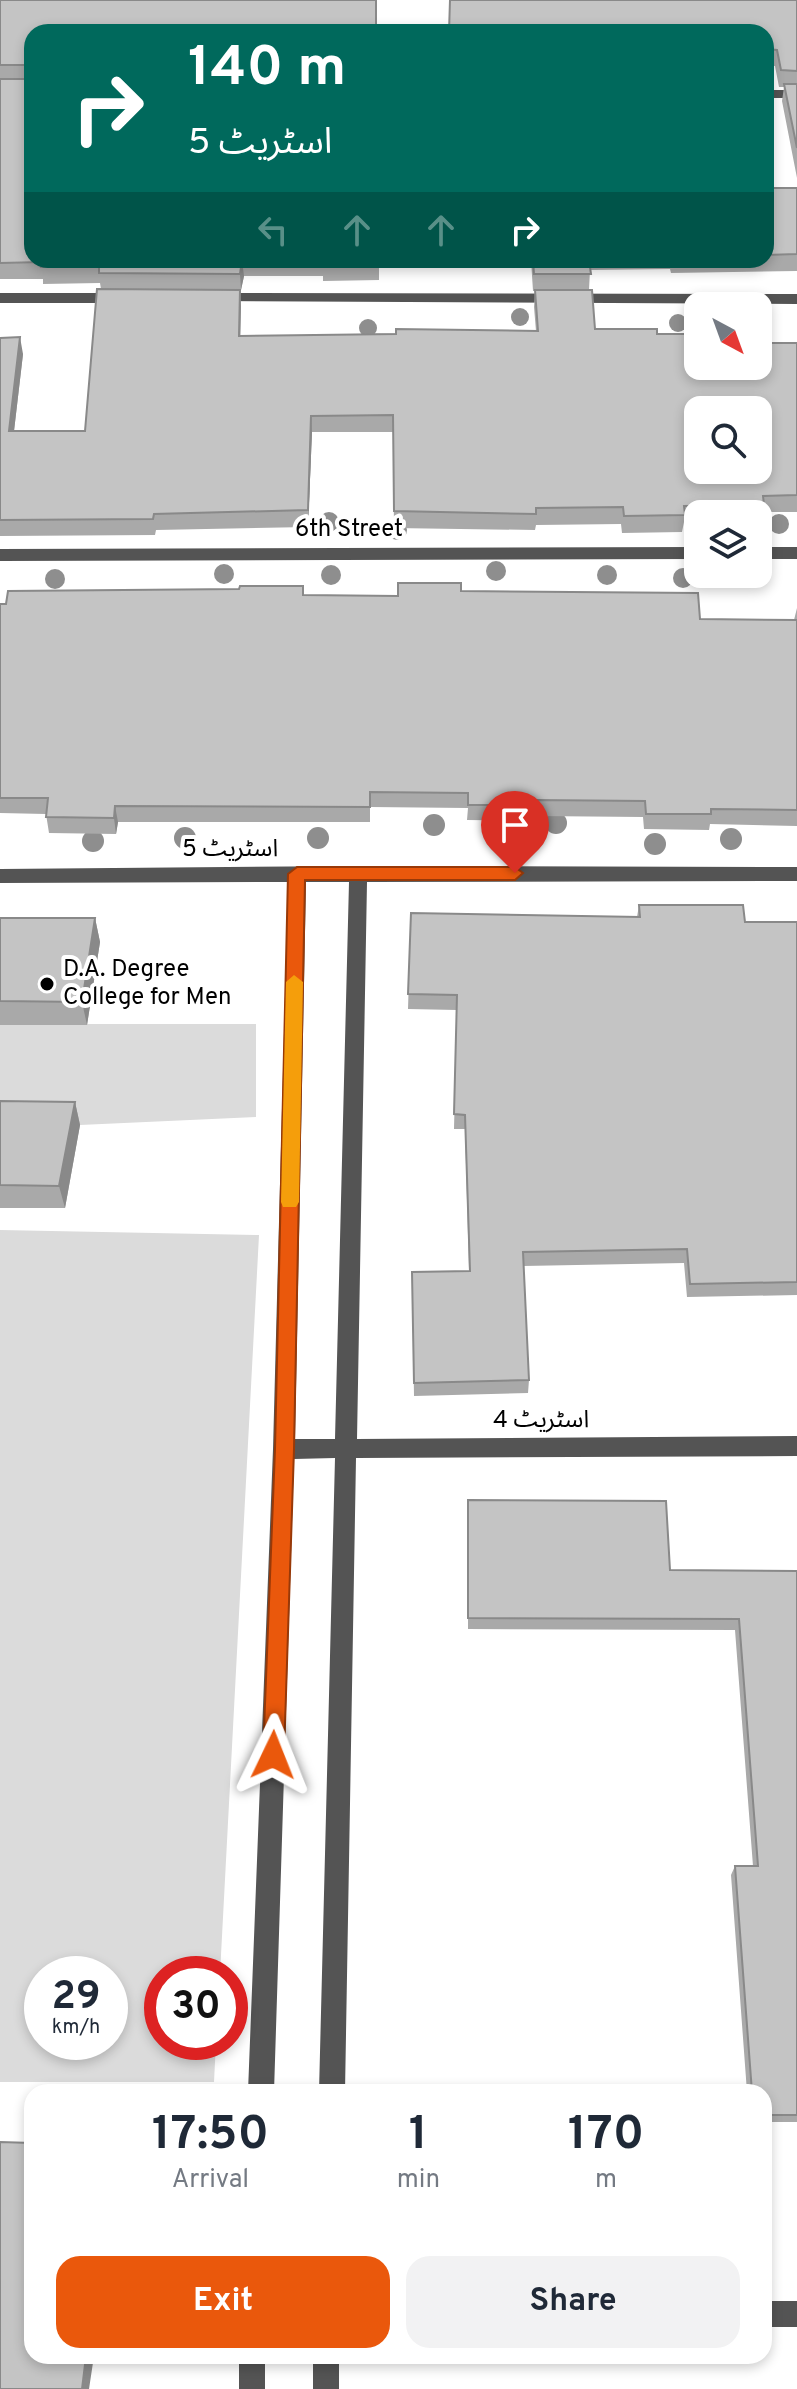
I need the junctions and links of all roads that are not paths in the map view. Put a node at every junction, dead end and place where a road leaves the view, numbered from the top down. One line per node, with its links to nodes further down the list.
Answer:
1 (774, 94): 2 (street)
2 (797, 94)
3 (0, 298): 4 (street)
4 (143, 298)
5 (191, 298): 6 (street)
6 (797, 299)
7 (684, 553): 10 (street, 6th Street)
8 (772, 553): 9 (street)
9 (797, 553)
10 (0, 555)
11 (358, 873): 12 (street, اسٹریٹ 5); 13 (street, اسٹریٹ 5); 16 (street)
12 (297, 874): 14 (street, اسٹریٹ 5); 17 (street)
13 (797, 874)
14 (0, 876)
15 (797, 1446): 16 (street, اسٹریٹ 4)
16 (348, 1448): 17 (street, اسٹریٹ 4); 19 (street)
17 (284, 1449): 18 (street)
18 (261, 2084)
19 (332, 2084)
20 (772, 2314): 21 (street)
21 (797, 2314)
22 (252, 2364): 24 (street)
23 (326, 2364): 25 (street)
24 (252, 2389)
25 (326, 2389)

